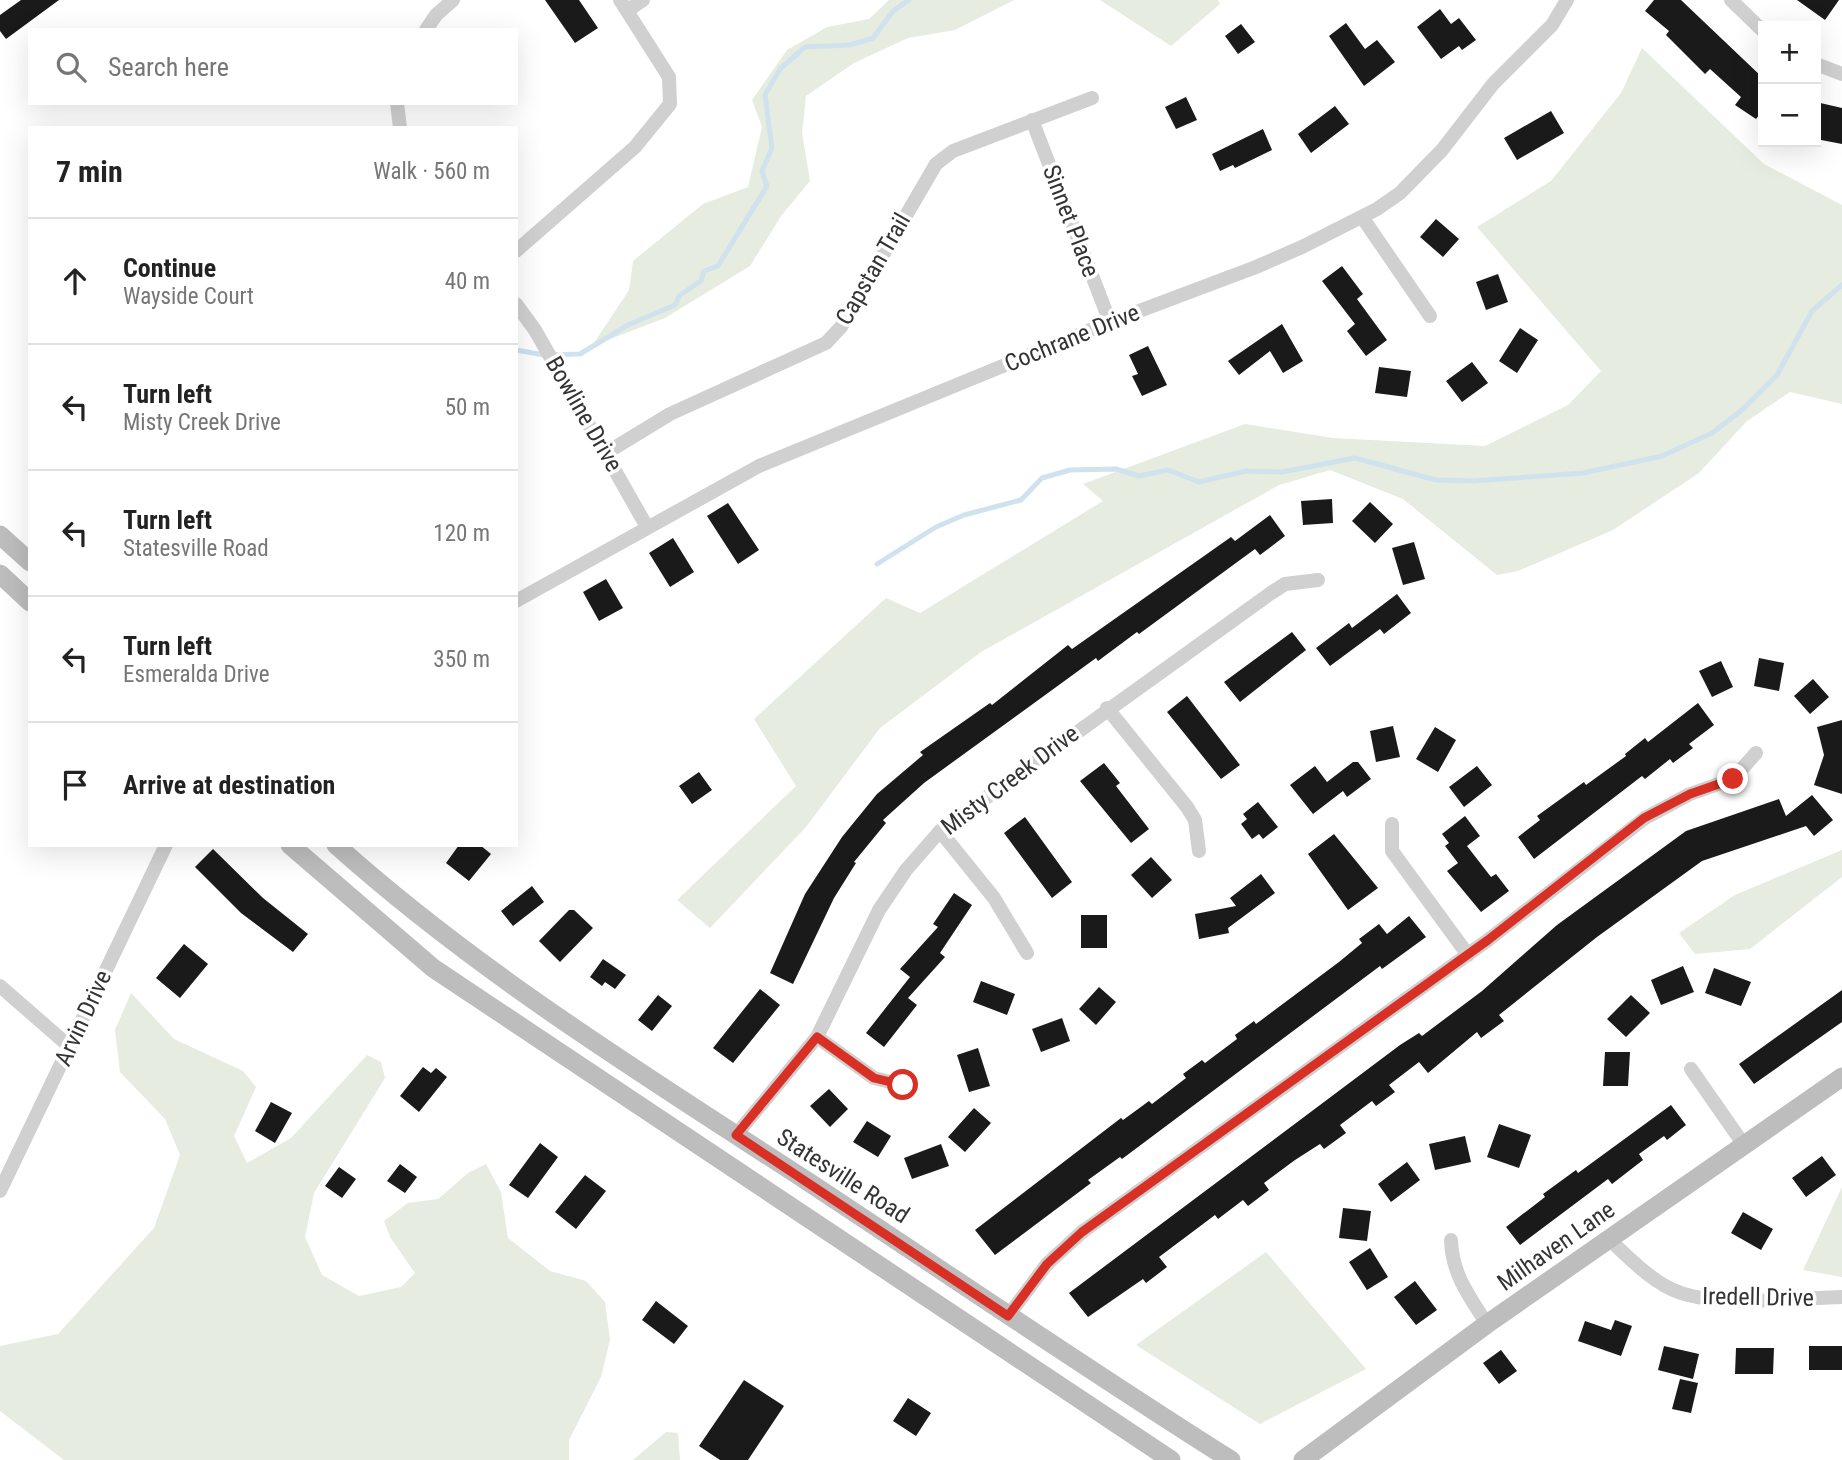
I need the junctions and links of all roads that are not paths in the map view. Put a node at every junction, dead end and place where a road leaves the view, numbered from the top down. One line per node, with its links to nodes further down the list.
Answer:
1 (453, 0): 7 (street)
2 (643, 0): 5 (street)
3 (1567, 0): 14 (street, Cochrane Drive)
4 (1731, 0): 6 (street)
5 (624, 5): 15 (street)
6 (1758, 26)
7 (427, 28)
8 (1821, 66): 9 (street)
9 (1842, 74)
10 (1092, 98): 12 (street, Capstan Trail)
11 (397, 105): 13 (street)
12 (1032, 120): 18 (street, Sinnet Place); 19 (street, Capstan Trail)
13 (400, 126)
14 (1362, 217): 17 (street); 18 (street, Cochrane Drive)
15 (518, 249)
16 (518, 306): 19 (street, Bowline Drive)
17 (1430, 316)
18 (1110, 322): 20 (street, Cochrane Drive)
19 (606, 453): 20 (street, Bowline Drive)
20 (647, 527): 26 (street, Cochrane Drive)
21 (0, 535): 22 (main road)
22 (28, 560)
23 (0, 574): 25 (main road)
24 (1318, 580): 27 (street, Misty Creek Drive)
25 (28, 600)
26 (518, 600)
27 (1107, 708): 30 (street, Misty Creek Drive); 34 (street)
28 (1756, 753): 36 (street)
29 (1392, 824): 36 (street)
30 (940, 831): 35 (street); 38 (street, Misty Creek Drive)
31 (165, 847): 39 (street, Arvin Drive)
32 (292, 847): 51 (main road)
33 (338, 847): 43 (main road, Statesville Road)
34 (1199, 851)
35 (1027, 953)
36 (1468, 955): 49 (street)
37 (0, 986): 39 (street)
38 (817, 1037): 42 (street); 43 (street, Misty Creek Drive)
39 (70, 1047): 45 (street, Arvin Drive)
40 (1692, 1069): 44 (street)
41 (1842, 1077): 44 (main road, Milhaven Lane)
42 (903, 1085)
43 (736, 1135): 49 (main road, Statesville Road)
44 (1744, 1145): 46 (main road, Milhaven Lane)
45 (0, 1191)
46 (1609, 1239): 48 (street, Iredell Drive); 50 (main road, Milhaven Lane)
47 (1451, 1240): 50 (street)
48 (1842, 1297)
49 (1008, 1316): 52 (main road, Statesville Road)
50 (1487, 1324): 53 (main road, Milhaven Lane)
51 (1171, 1460)
52 (1231, 1460)
53 (1303, 1460)

